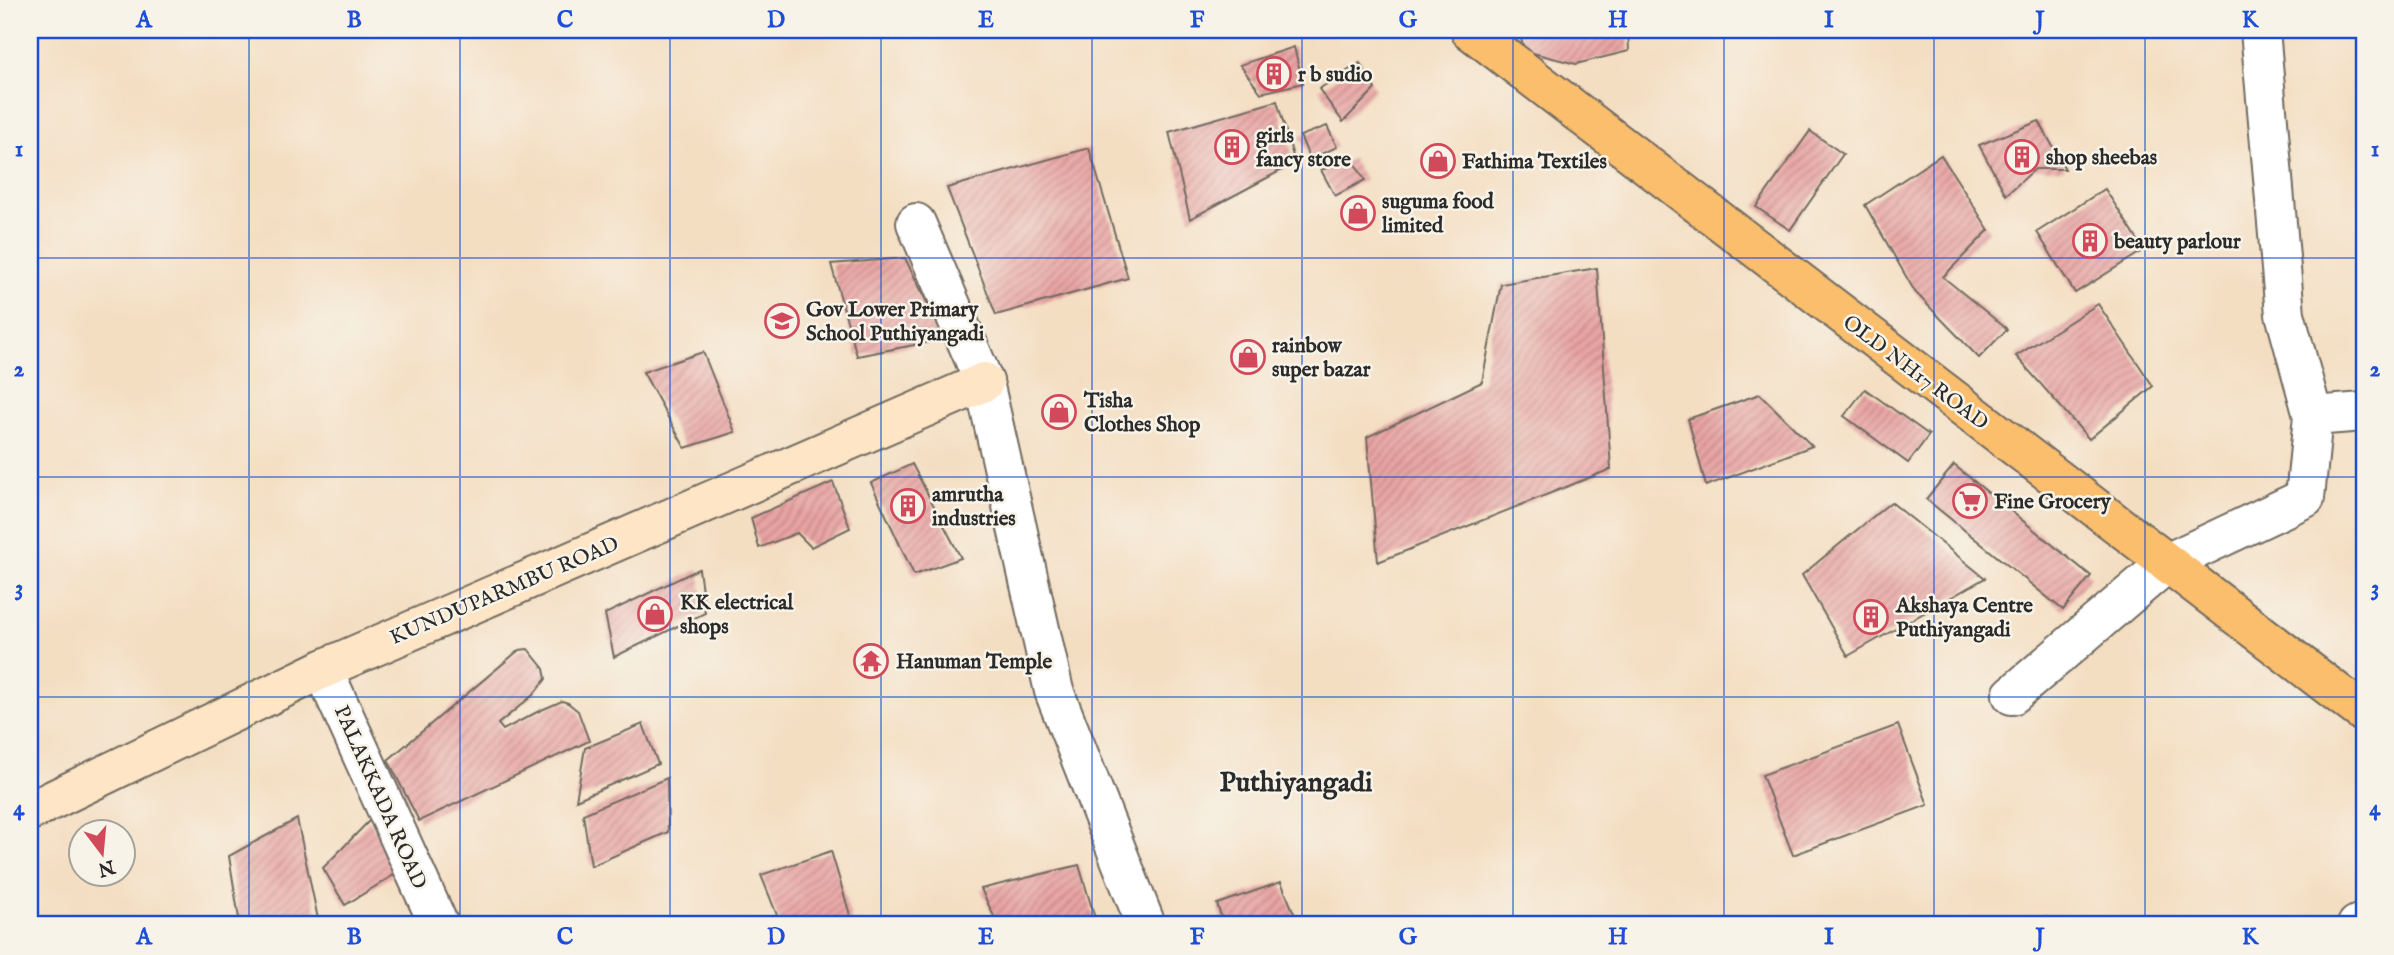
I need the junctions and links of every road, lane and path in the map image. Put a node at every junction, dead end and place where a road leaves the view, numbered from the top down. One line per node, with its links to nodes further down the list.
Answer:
1 (1470, 30): 7 (main road, OLD NH17 ROAD)
2 (2260, 30): 6 (street)
3 (916, 223): 4 (street)
4 (984, 382): 8 (main road, KUNDUPARMBU ROAD); 14 (street)
5 (2364, 412): 6 (street)
6 (2313, 416): 7 (street)
7 (2167, 563): 9 (street); 10 (main road, OLD NH17 ROAD)
8 (323, 668): 11 (main road, KUNDUPARMBU ROAD); 13 (street, PALAKKADA ROAD)
9 (2012, 695)
10 (2364, 713)
11 (30, 811)
12 (2364, 922): 15 (street)
13 (439, 925)
14 (1146, 925)
15 (2357, 925)

